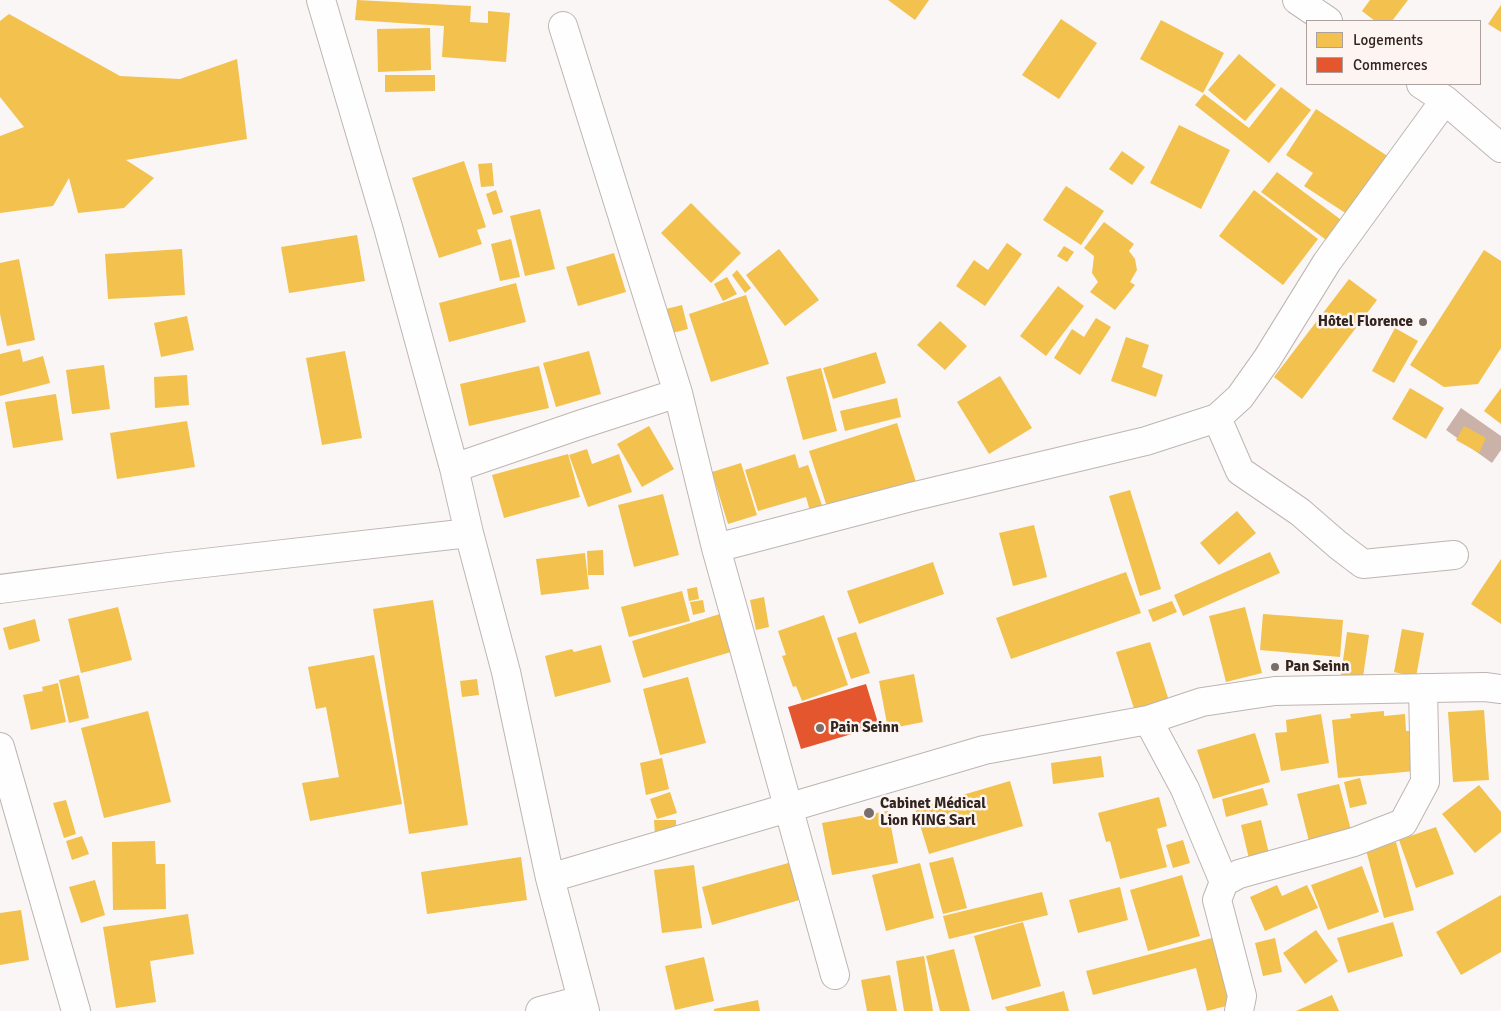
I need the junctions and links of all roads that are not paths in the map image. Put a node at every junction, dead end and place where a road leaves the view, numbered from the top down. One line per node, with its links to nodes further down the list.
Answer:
1 (321, 0): 10 (street)
2 (1296, 0): 3 (street)
3 (1326, 20)
4 (563, 26): 8 (street)
5 (1422, 85): 6 (street)
6 (1445, 100): 7 (street); 9 (street)
7 (1501, 148)
8 (678, 392): 10 (street); 12 (street)
9 (1217, 418): 12 (street); 13 (street)
10 (454, 468): 11 (street)
11 (468, 533): 14 (street); 20 (street)
12 (716, 548): 19 (street)
13 (1454, 556)
14 (0, 589)
15 (1423, 688): 16 (street); 17 (street); 21 (street)
16 (1501, 689)
17 (1148, 720): 19 (street); 21 (street)
18 (0, 747): 24 (street)
19 (789, 809): 20 (street); 22 (street)
20 (550, 878): 23 (street)
21 (1224, 882): 26 (street)
22 (835, 975)
23 (584, 1006): 25 (street)
24 (76, 1011)
25 (540, 1011)
26 (1239, 1011)

